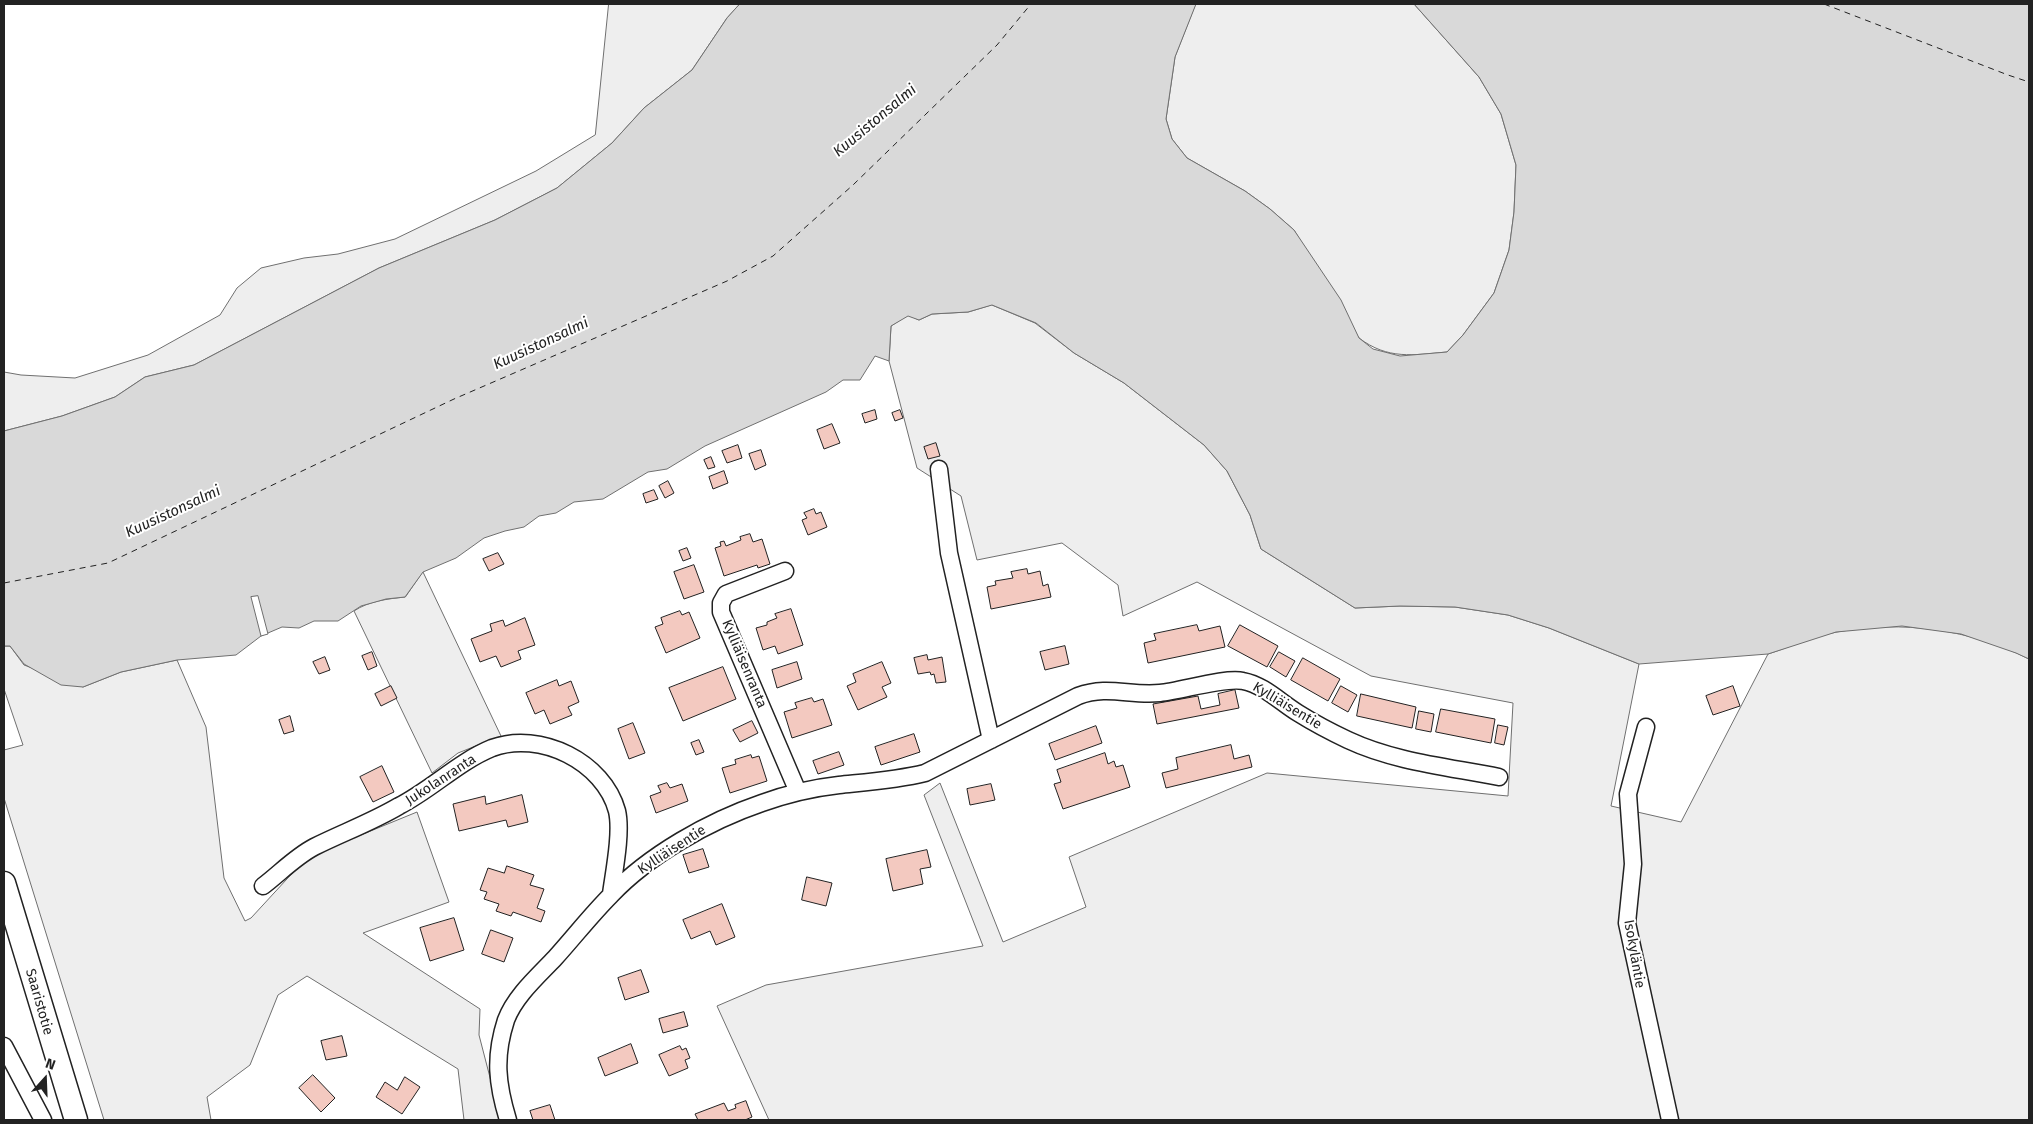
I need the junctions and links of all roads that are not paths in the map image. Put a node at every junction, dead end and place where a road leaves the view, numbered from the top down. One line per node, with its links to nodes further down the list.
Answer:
1 (939, 469): 4 (street)
2 (785, 571): 6 (street, Kylliäisenranta)
3 (1646, 727): 14 (street, Isokyläntie)
4 (991, 740): 5 (street, Kylliäisentie); 6 (street, Kylliäisentie)
5 (1499, 777)
6 (798, 792): 9 (street, Kylliäisentie)
7 (4, 883): 12 (main road, Saaristotie)
8 (262, 886): 9 (street, Jukolanranta)
9 (612, 894): 13 (street, Kylliäisentie)
10 (4, 1046): 11 (street)
11 (43, 1120)
12 (76, 1120)
13 (508, 1120)
14 (1670, 1120)

